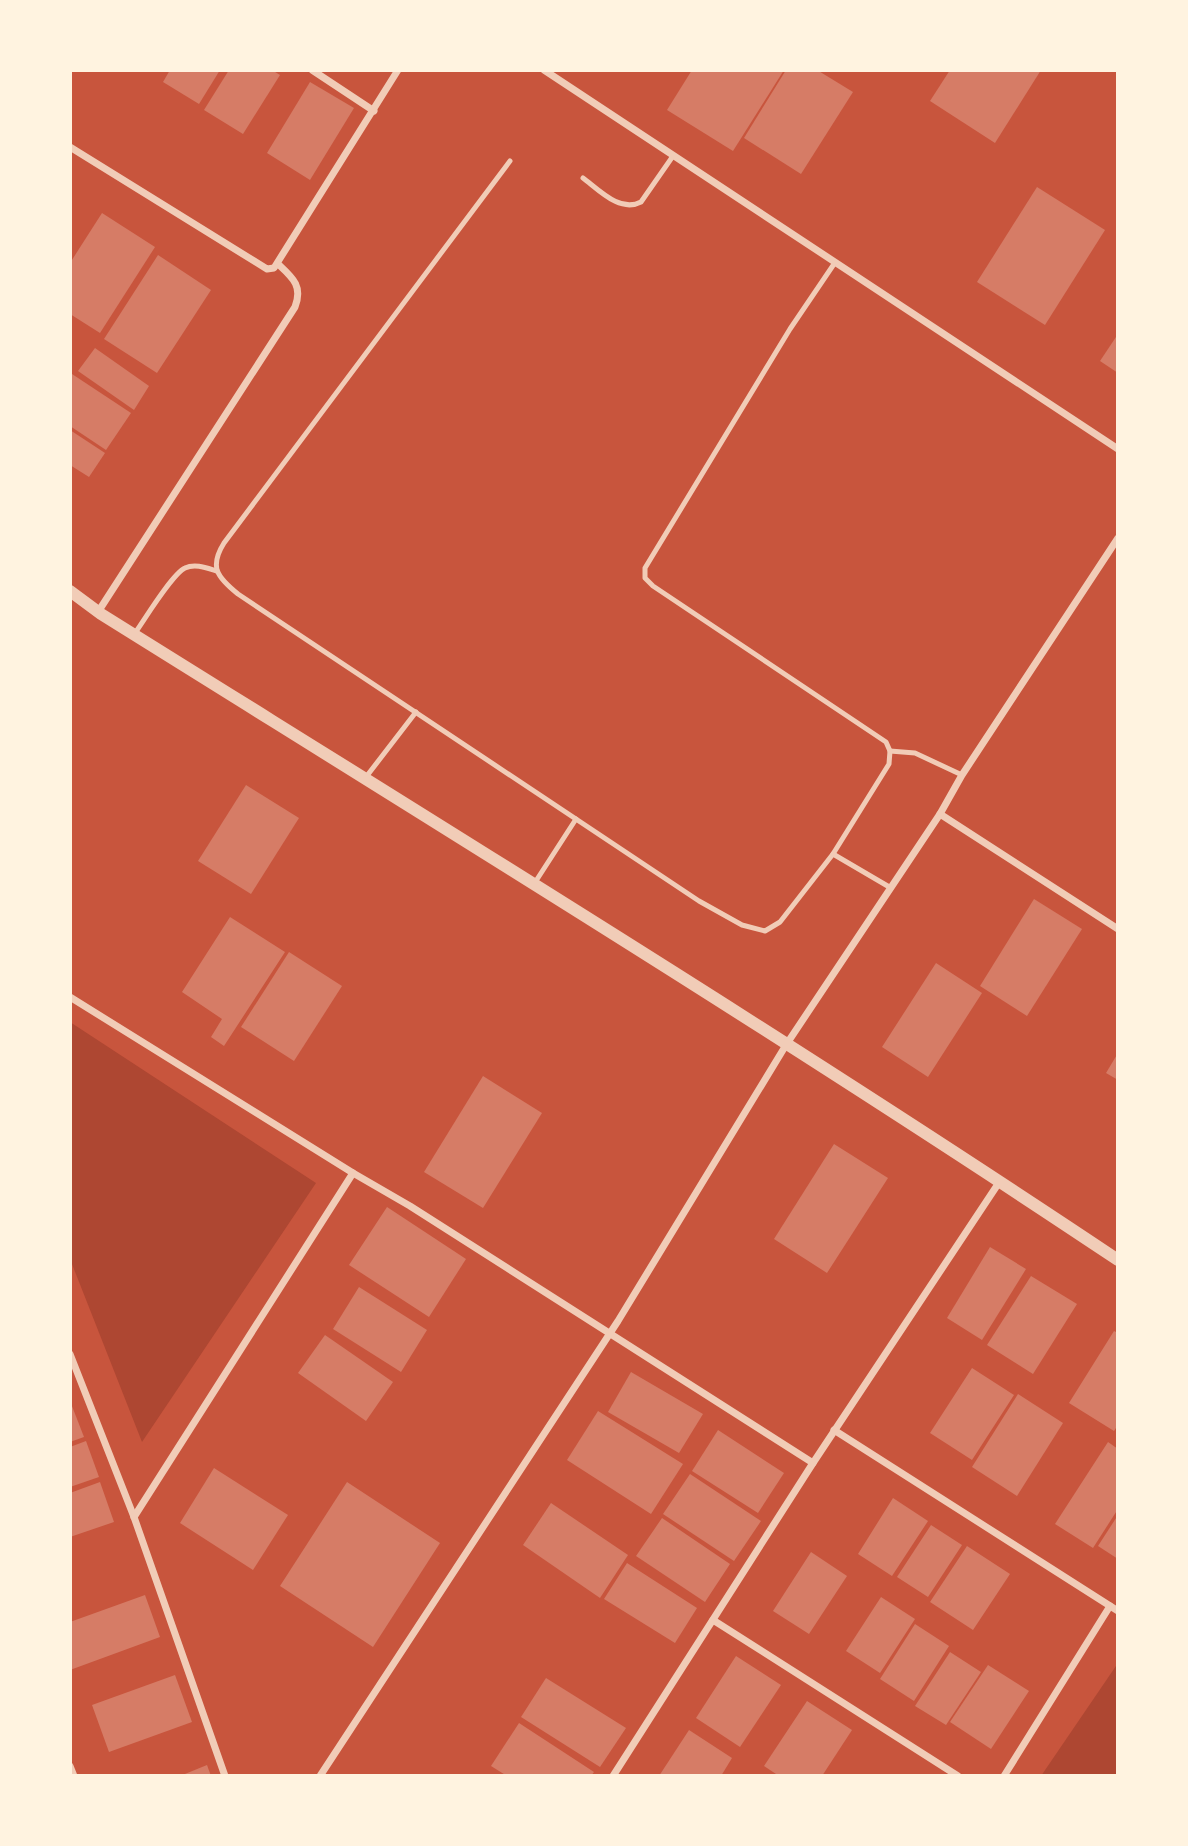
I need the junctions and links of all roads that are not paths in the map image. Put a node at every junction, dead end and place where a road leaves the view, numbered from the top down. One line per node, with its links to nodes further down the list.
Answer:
1 (312, 70): 4 (street)
2 (398, 70): 4 (street)
3 (544, 70): 6 (street)
4 (374, 111): 9 (street)
5 (70, 147): 9 (street)
6 (673, 156): 8 (lane); 10 (street)
7 (510, 161): 13 (lane)
8 (583, 178)
9 (278, 264): 15 (street)
10 (834, 264): 11 (street); 18 (lane)
11 (1118, 449)
12 (1118, 538): 19 (street)
13 (217, 571): 16 (lane); 17 (lane)
14 (70, 591): 15 (street)
15 (98, 612): 16 (street)
16 (134, 635): 20 (street)
17 (416, 712): 20 (lane); 22 (lane)
18 (890, 751): 19 (lane); 23 (lane)
19 (962, 775): 21 (street)
20 (364, 779): 24 (street)
21 (940, 814): 25 (street); 26 (street)
22 (576, 819): 23 (lane); 24 (lane)
23 (833, 853): 25 (lane)
24 (533, 886): 28 (street)
25 (891, 888): 28 (street)
26 (1118, 929)
27 (70, 997): 29 (street)
28 (786, 1045): 30 (street); 32 (street)
29 (352, 1173): 32 (street); 36 (street)
30 (1000, 1181): 31 (street); 34 (street)
31 (1118, 1260)
32 (609, 1335): 35 (street); 43 (street)
33 (70, 1354): 36 (street)
34 (834, 1430): 35 (street); 37 (street)
35 (813, 1463): 39 (street)
36 (134, 1517): 42 (street)
37 (1110, 1606): 38 (street); 46 (street)
38 (1118, 1611)
39 (713, 1620): 44 (street); 45 (street)
40 (70, 1766): 41 (street)
41 (74, 1776)
42 (225, 1776)
43 (320, 1776)
44 (613, 1776)
45 (958, 1776)
46 (1004, 1776)

